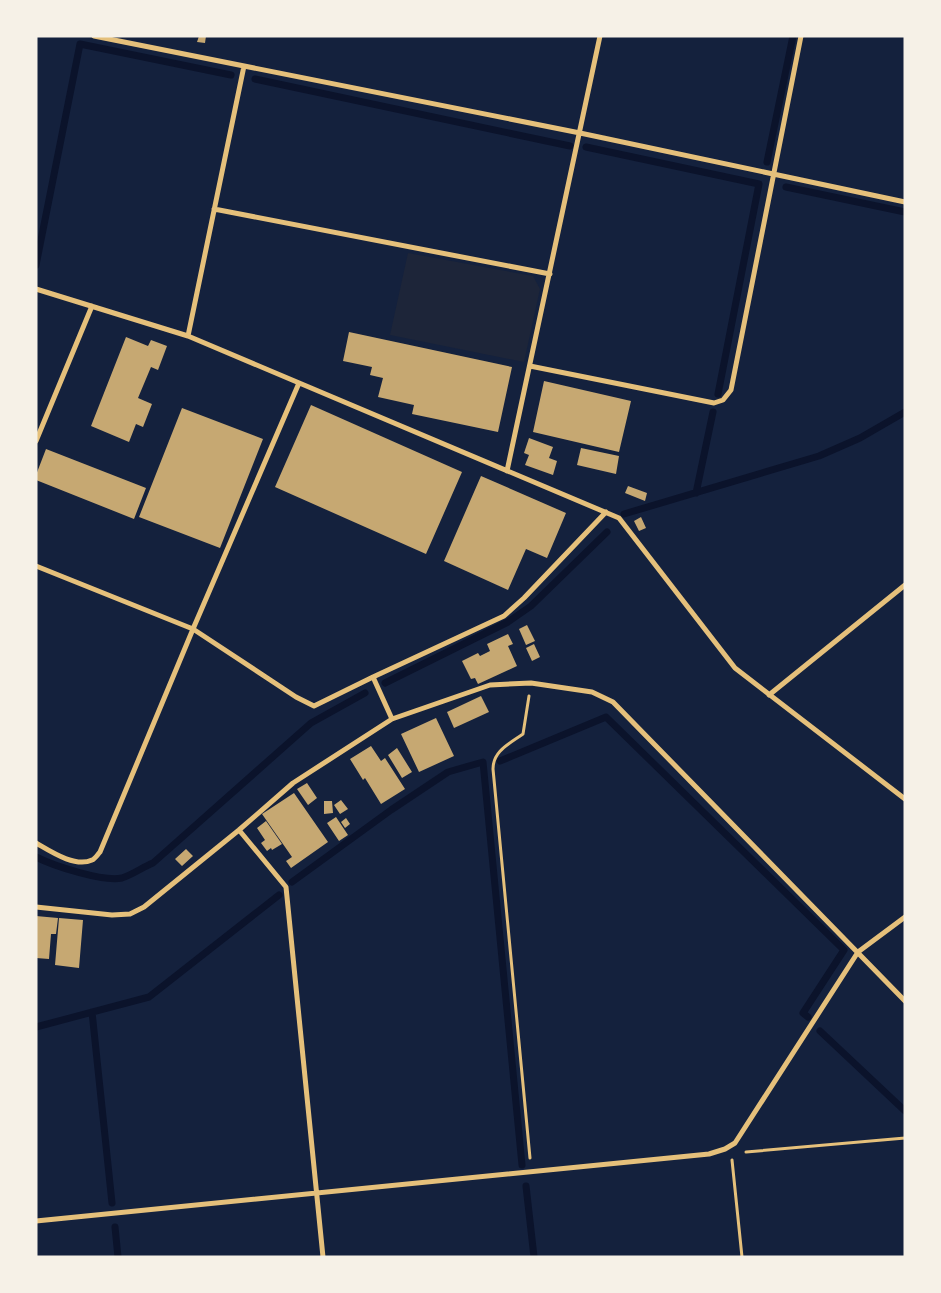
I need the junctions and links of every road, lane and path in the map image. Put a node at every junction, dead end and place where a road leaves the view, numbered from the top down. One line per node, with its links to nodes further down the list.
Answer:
1 (94, 36): 4 (street)
2 (600, 36): 5 (street)
3 (801, 36): 6 (street)
4 (244, 66): 5 (street); 8 (street)
5 (580, 133): 6 (street); 9 (street)
6 (774, 174): 7 (street); 13 (street)
7 (905, 202)
8 (214, 209): 9 (street); 12 (street)
9 (550, 274): 13 (street)
10 (36, 289): 11 (street)
11 (92, 306): 12 (street); 15 (street)
12 (188, 336): 14 (street)
13 (530, 366): 16 (street)
14 (299, 382): 16 (street); 20 (street)
15 (36, 441)
16 (507, 471): 17 (street)
17 (606, 512): 21 (street); 23 (street)
18 (36, 566): 20 (street)
19 (905, 584): 23 (street)
20 (193, 629): 21 (street); 27 (street)
21 (373, 677): 24 (street)
22 (531, 683): 24 (street); 30 (street); 35 (path)
23 (769, 695): 25 (street)
24 (392, 719): 26 (street)
25 (905, 799)
26 (239, 830): 28 (street); 36 (street)
27 (36, 843)
28 (36, 906)
29 (905, 917): 30 (street)
30 (858, 952): 31 (street); 33 (street)
31 (905, 1001)
32 (905, 1138): 34 (path)
33 (725, 1149): 34 (path); 35 (street)
34 (731, 1153): 39 (path)
35 (532, 1172): 36 (street)
36 (316, 1194): 37 (street); 38 (street)
37 (36, 1221)
38 (323, 1257)
39 (742, 1257)

